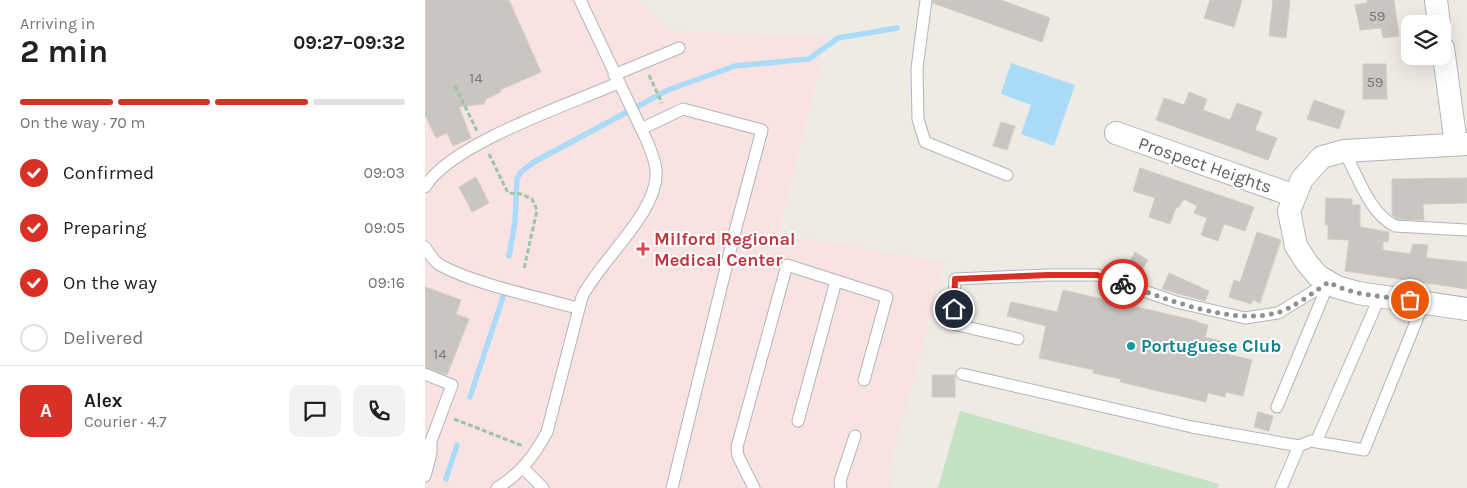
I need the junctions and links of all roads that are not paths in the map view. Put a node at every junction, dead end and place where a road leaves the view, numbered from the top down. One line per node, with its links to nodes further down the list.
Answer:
1 (580, 0): 7 (lane)
2 (926, 0): 12 (lane)
3 (1436, 0): 4 (street)
4 (1438, 15)
5 (679, 48): 7 (lane)
6 (1447, 65): 10 (street, Prospect Heights)
7 (616, 79): 8 (lane); 13 (lane)
8 (639, 125): 21 (lane); 37 (lane)
9 (1116, 133): 14 (street, Prospect Heights)
10 (1461, 144): 11 (street, Prospect Heights)
11 (1345, 151): 14 (street, Prospect Heights); 15 (lane)
12 (1007, 175)
13 (425, 187)
14 (1295, 196): 18 (street, Prospect Heights)
15 (1467, 230)
16 (425, 247): 21 (lane)
17 (836, 281): 26 (lane); 28 (lane); 38 (lane)
18 (1329, 282): 19 (street, Prospect Heights); 23 (lane); 27 (lane)
19 (1381, 296): 20 (street, Prospect Heights); 30 (lane)
20 (1424, 302): 22 (street, Prospect Heights); 30 (lane)
21 (577, 308): 33 (lane)
22 (1467, 309)
23 (1017, 338)
24 (425, 374): 31 (lane)
25 (962, 374): 32 (lane)
26 (864, 380)
27 (1277, 407)
28 (797, 421)
29 (855, 436): 39 (lane)
30 (1316, 442): 32 (lane)
31 (428, 444): 34 (lane)
32 (1299, 446): 40 (lane)
33 (523, 468): 35 (lane); 36 (lane)
34 (425, 476)
35 (497, 488)
36 (543, 488)
37 (672, 488)
38 (754, 488)
39 (841, 488)
40 (1281, 488)

